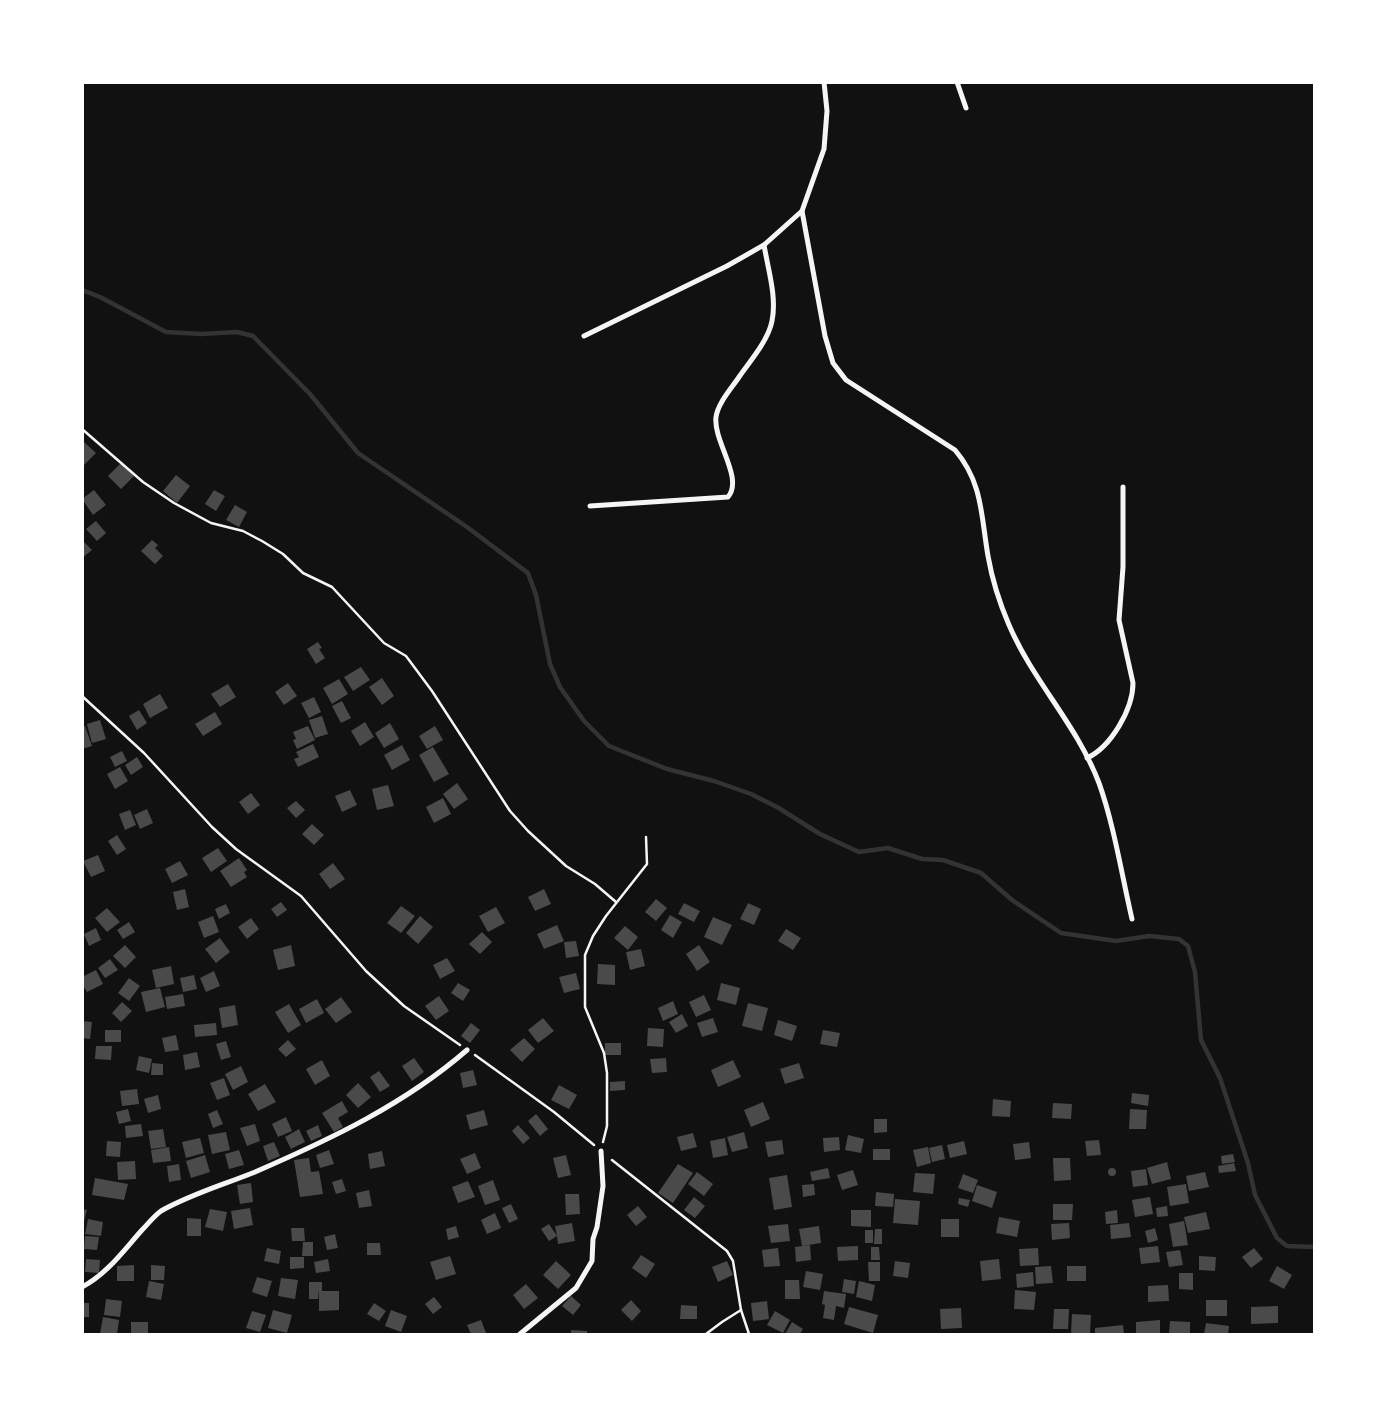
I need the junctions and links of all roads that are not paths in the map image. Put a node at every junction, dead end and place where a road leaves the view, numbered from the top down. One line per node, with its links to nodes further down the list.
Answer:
1 (824, 82): 4 (street)
2 (957, 82): 3 (street)
3 (966, 108)
4 (802, 211): 5 (street); 9 (street)
5 (764, 245): 6 (street); 8 (street)
6 (584, 336)
7 (1124, 487): 9 (street)
8 (590, 506)
9 (1087, 758): 10 (street)
10 (1132, 919)
11 (467, 1050): 13 (street)
12 (601, 1151): 14 (street)
13 (82, 1287)
14 (520, 1334)

